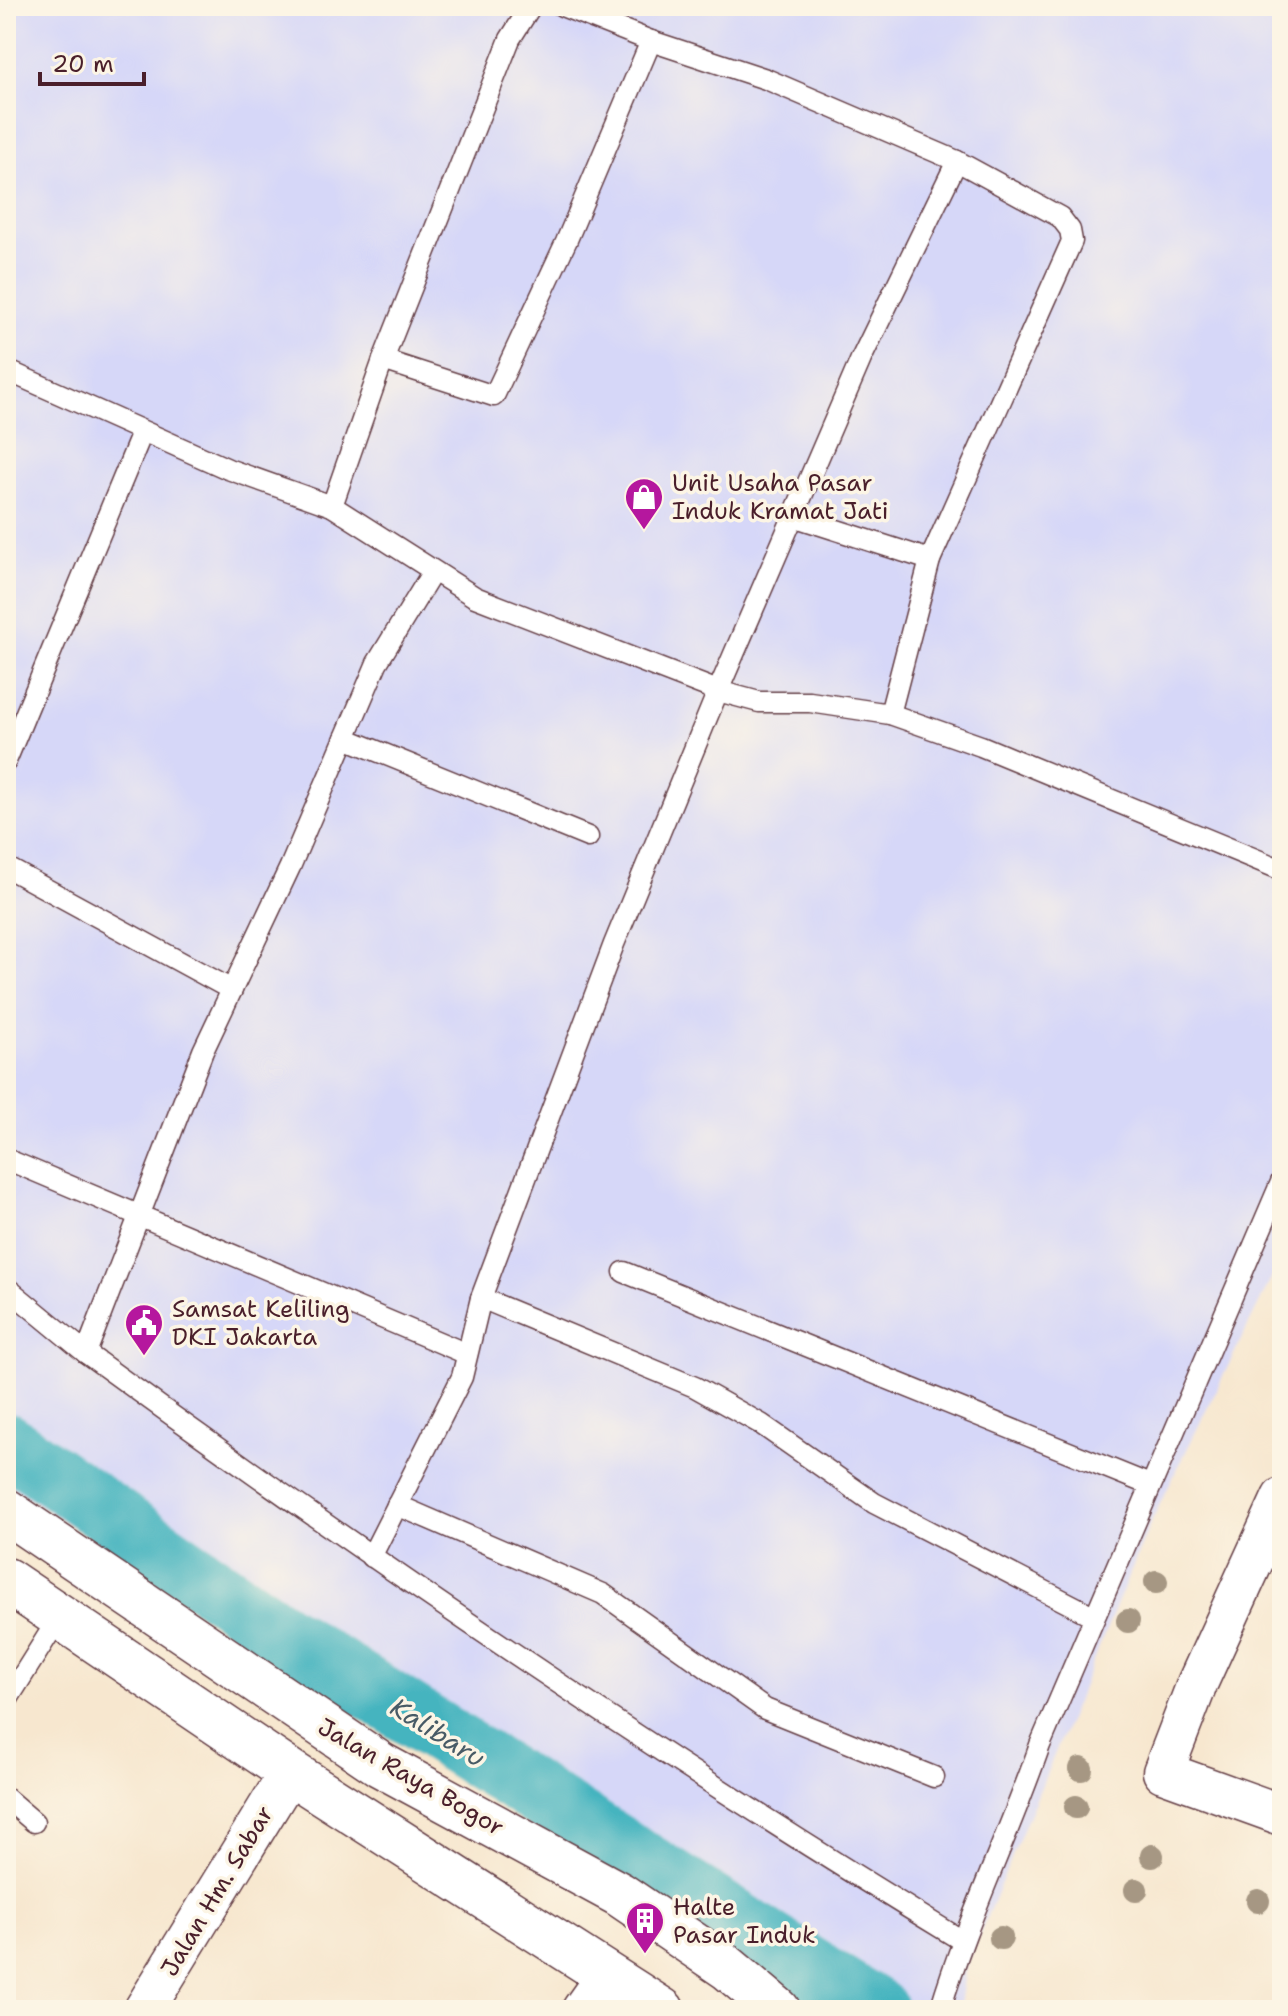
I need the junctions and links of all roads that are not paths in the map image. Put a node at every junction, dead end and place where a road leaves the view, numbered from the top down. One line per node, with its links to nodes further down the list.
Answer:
1 (531, 6): 5 (lane)
2 (562, 6): 3 (lane)
3 (651, 41): 4 (lane); 5 (lane)
4 (957, 161): 9 (lane); 10 (lane)
5 (383, 360): 8 (lane)
6 (6, 370): 7 (lane)
7 (142, 433): 8 (lane); 15 (lane)
8 (332, 506): 11 (lane)
9 (796, 517): 10 (lane); 12 (lane)
10 (930, 560): 13 (lane)
11 (432, 573): 12 (lane); 14 (lane)
12 (718, 691): 13 (lane); 25 (lane)
13 (890, 714): 18 (lane)
14 (345, 738): 16 (lane); 19 (lane)
15 (6, 761)
16 (588, 837)
17 (6, 867): 19 (lane)
18 (1282, 870)
19 (232, 990): 22 (lane)
20 (6, 1159): 22 (lane)
21 (1282, 1180): 28 (lane)
22 (139, 1213): 26 (lane); 27 (lane)
23 (624, 1272): 28 (lane)
24 (6, 1287): 26 (lane)
25 (481, 1298): 27 (lane); 35 (lane)
26 (86, 1353): 32 (lane)
27 (467, 1354): 30 (lane)
28 (1150, 1485): 35 (lane)
29 (1282, 1498): 40 (street)
30 (397, 1505): 32 (lane); 38 (lane)
31 (6, 1511): 46 (highway, Jalan Raya Bogor)
32 (371, 1557): 42 (lane)
33 (6, 1580): 34 (highway)
34 (60, 1616): 36 (lane); 37 (highway)
35 (1093, 1616): 42 (lane)
36 (6, 1702)
37 (290, 1772): 43 (highway); 44 (street, Jalan Hm. Sabar)
38 (934, 1777)
39 (6, 1798): 41 (lane)
40 (1282, 1815)
41 (34, 1822)
42 (961, 1940): 47 (lane)
43 (594, 1993): 45 (highway)
44 (144, 2010)
45 (662, 2010)
46 (778, 2010)
47 (940, 2010)

